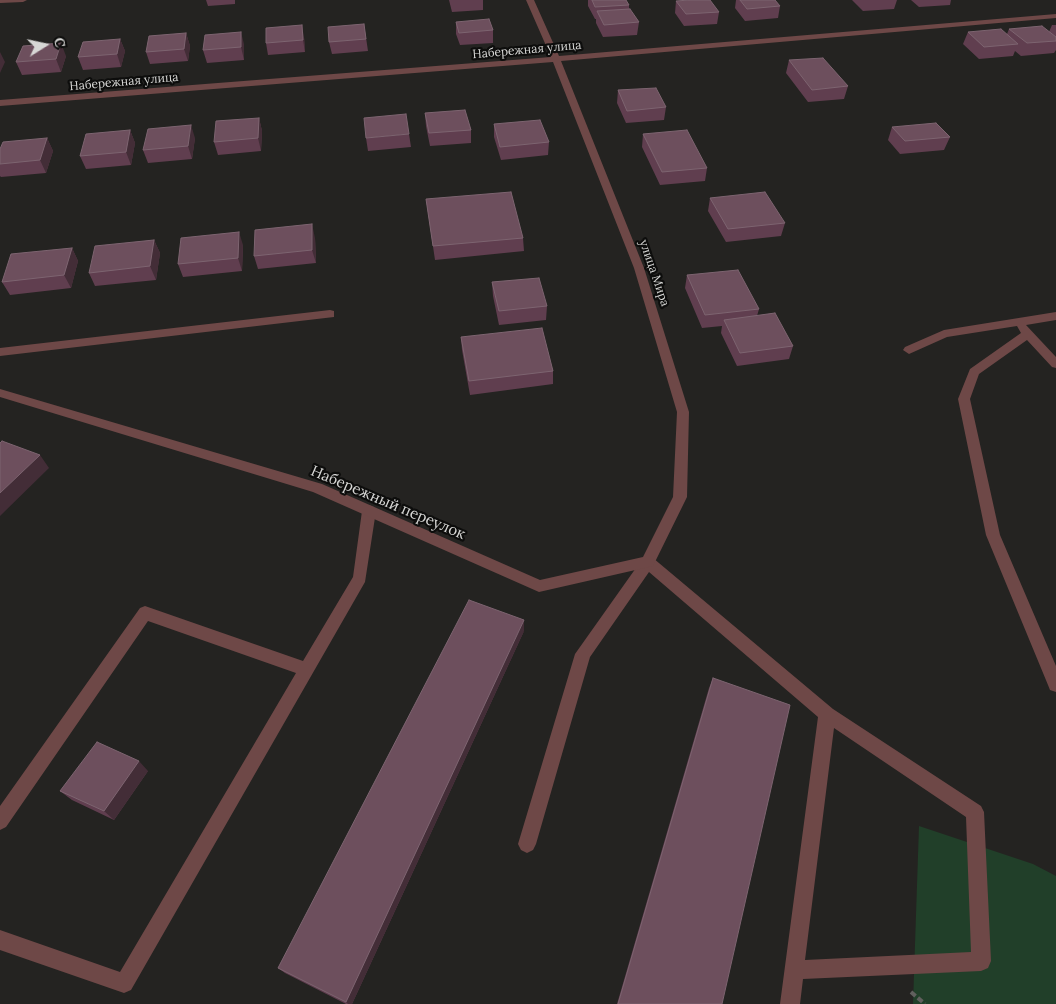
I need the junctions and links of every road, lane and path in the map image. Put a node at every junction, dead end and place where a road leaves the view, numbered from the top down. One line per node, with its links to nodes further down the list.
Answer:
1 (23, 0): 3 (street)
2 (530, 0): 5 (street, улица Мира)
3 (0, 1)
4 (1056, 16): 5 (street, Набережная улица)
5 (556, 59): 6 (street, Набережная улица); 16 (street, улица Мира)
6 (0, 103)
7 (330, 314): 12 (street)
8 (1056, 316): 9 (street)
9 (1016, 321): 10 (street); 11 (street)
10 (1027, 334): 13 (street); 18 (street)
11 (910, 350)
12 (0, 352)
13 (1056, 364)
14 (0, 393): 15 (street, Набережный переулок)
15 (369, 511): 16 (street, Набережный переулок); 17 (street)
16 (648, 562): 19 (street); 21 (street, улица Мира)
17 (307, 670): 20 (street); 22 (street)
18 (1056, 686)
19 (827, 714): 23 (street); 23 (street)
20 (0, 821)
21 (527, 844)
22 (0, 940)
23 (794, 970): 24 (street)
24 (790, 1004)

